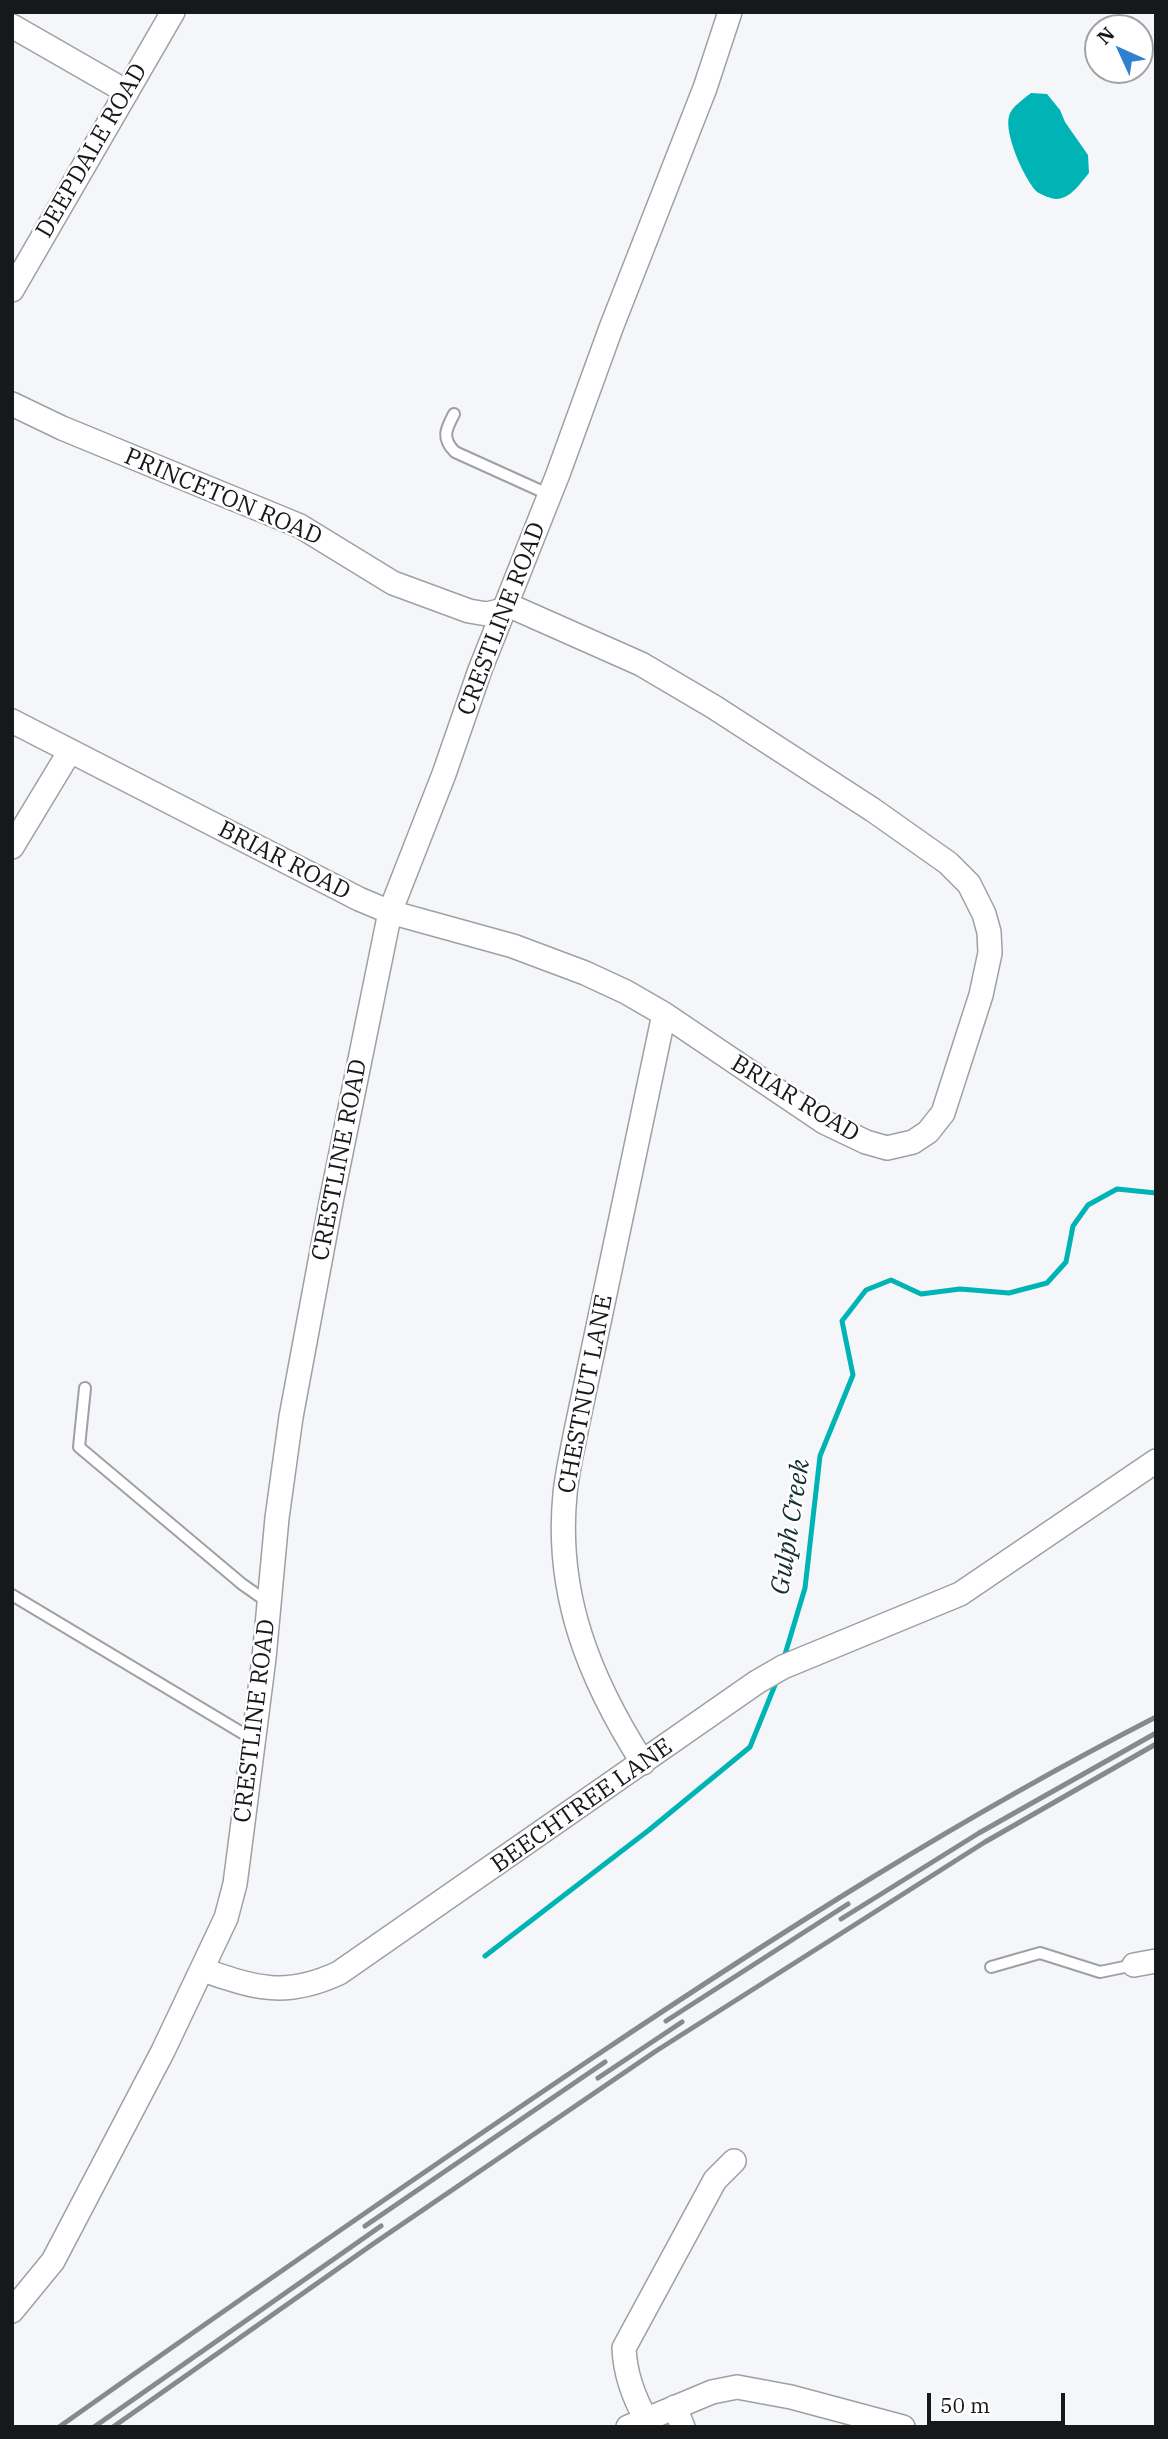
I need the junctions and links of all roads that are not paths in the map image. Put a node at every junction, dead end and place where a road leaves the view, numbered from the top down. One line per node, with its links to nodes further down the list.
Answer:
1 (173, 12): 4 (street, DEEPDALE ROAD)
2 (730, 12): 8 (street, CRESTLINE ROAD)
3 (12, 26): 4 (street)
4 (127, 92): 5 (street, DEEPDALE ROAD)
5 (12, 290)
6 (12, 404): 9 (street, PRINCETON ROAD)
7 (454, 414): 8 (lane)
8 (550, 496): 9 (street, CRESTLINE ROAD)
9 (508, 605): 13 (street, CRESTLINE ROAD); 14 (street, BRIAR ROAD)
10 (12, 721): 11 (street, BRIAR ROAD)
11 (70, 751): 12 (street); 13 (street, BRIAR ROAD)
12 (12, 847)
13 (390, 912): 14 (street, BRIAR ROAD); 18 (street, CRESTLINE ROAD)
14 (664, 1014): 20 (street, CHESTNUT LANE)
15 (85, 1388): 18 (lane)
16 (1156, 1461): 20 (street, BEECHTREE LANE)
17 (12, 1595): 19 (lane)
18 (269, 1604): 19 (street, CRESTLINE ROAD)
19 (254, 1740): 23 (street, CRESTLINE ROAD)
20 (643, 1763): 23 (street, BEECHTREE LANE)
21 (1145, 1963): 22 (lane)
22 (991, 1967)
23 (203, 1970): 25 (street, CRESTLINE ROAD)
24 (734, 2161): 28 (street)
25 (12, 2311)
26 (679, 2417): 27 (street); 28 (street)
27 (868, 2422): 29 (street)
28 (637, 2423)
29 (903, 2427)

